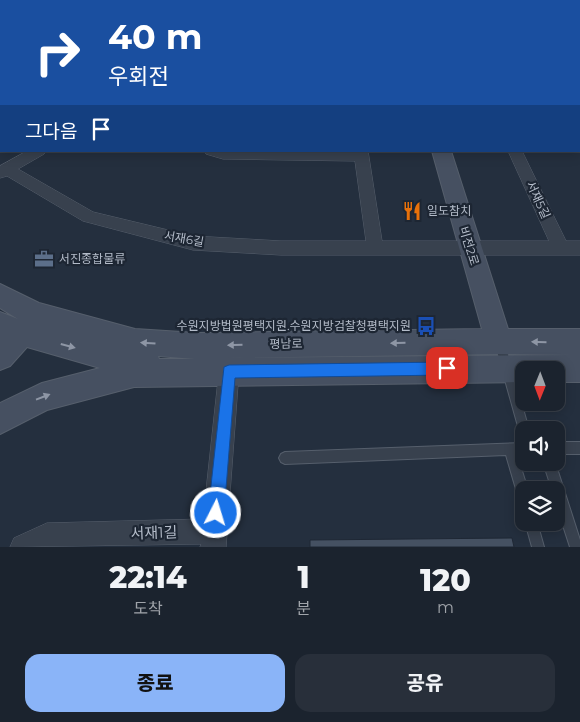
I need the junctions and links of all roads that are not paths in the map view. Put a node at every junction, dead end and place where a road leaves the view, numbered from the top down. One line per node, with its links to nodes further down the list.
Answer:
1 (37, 152): 6 (street)
2 (215, 152): 5 (street)
3 (441, 152): 10 (street, 비전2로)
4 (515, 152): 8 (street, 서재5길)
5 (361, 153): 7 (street)
6 (4, 172): 7 (street, 서재6길)
7 (374, 248): 10 (street, 서재6길)
8 (561, 248): 9 (street); 10 (street)
9 (580, 248)
10 (469, 249): 13 (street, 비전2로)
11 (0, 295): 12 (street, 평남로)
12 (14, 323): 13 (street, 평남로, one-way to 12); 15 (street); 18 (street, one-way to 18)
13 (499, 341): 14 (street, 평남로, one-way to 13); 16 (lane)
14 (580, 342)
15 (0, 357)
16 (507, 367): 17 (street); 19 (street); 21 (lane)
17 (580, 368)
18 (179, 371): 19 (street); 20 (street, one-way to 18)
19 (229, 371): 30 (street, 서재1길)
20 (0, 419)
21 (522, 421)
22 (565, 448): 23 (lane)
23 (580, 448)
24 (510, 450): 25 (lane); 26 (lane); 28 (lane)
25 (515, 450)
26 (285, 458)
27 (552, 471): 34 (lane)
28 (519, 481)
29 (534, 531): 33 (lane)
30 (213, 539): 31 (street, 서재1길)
31 (62, 541): 32 (street, 서재1길)
32 (23, 547)
33 (538, 547)
34 (576, 547)

